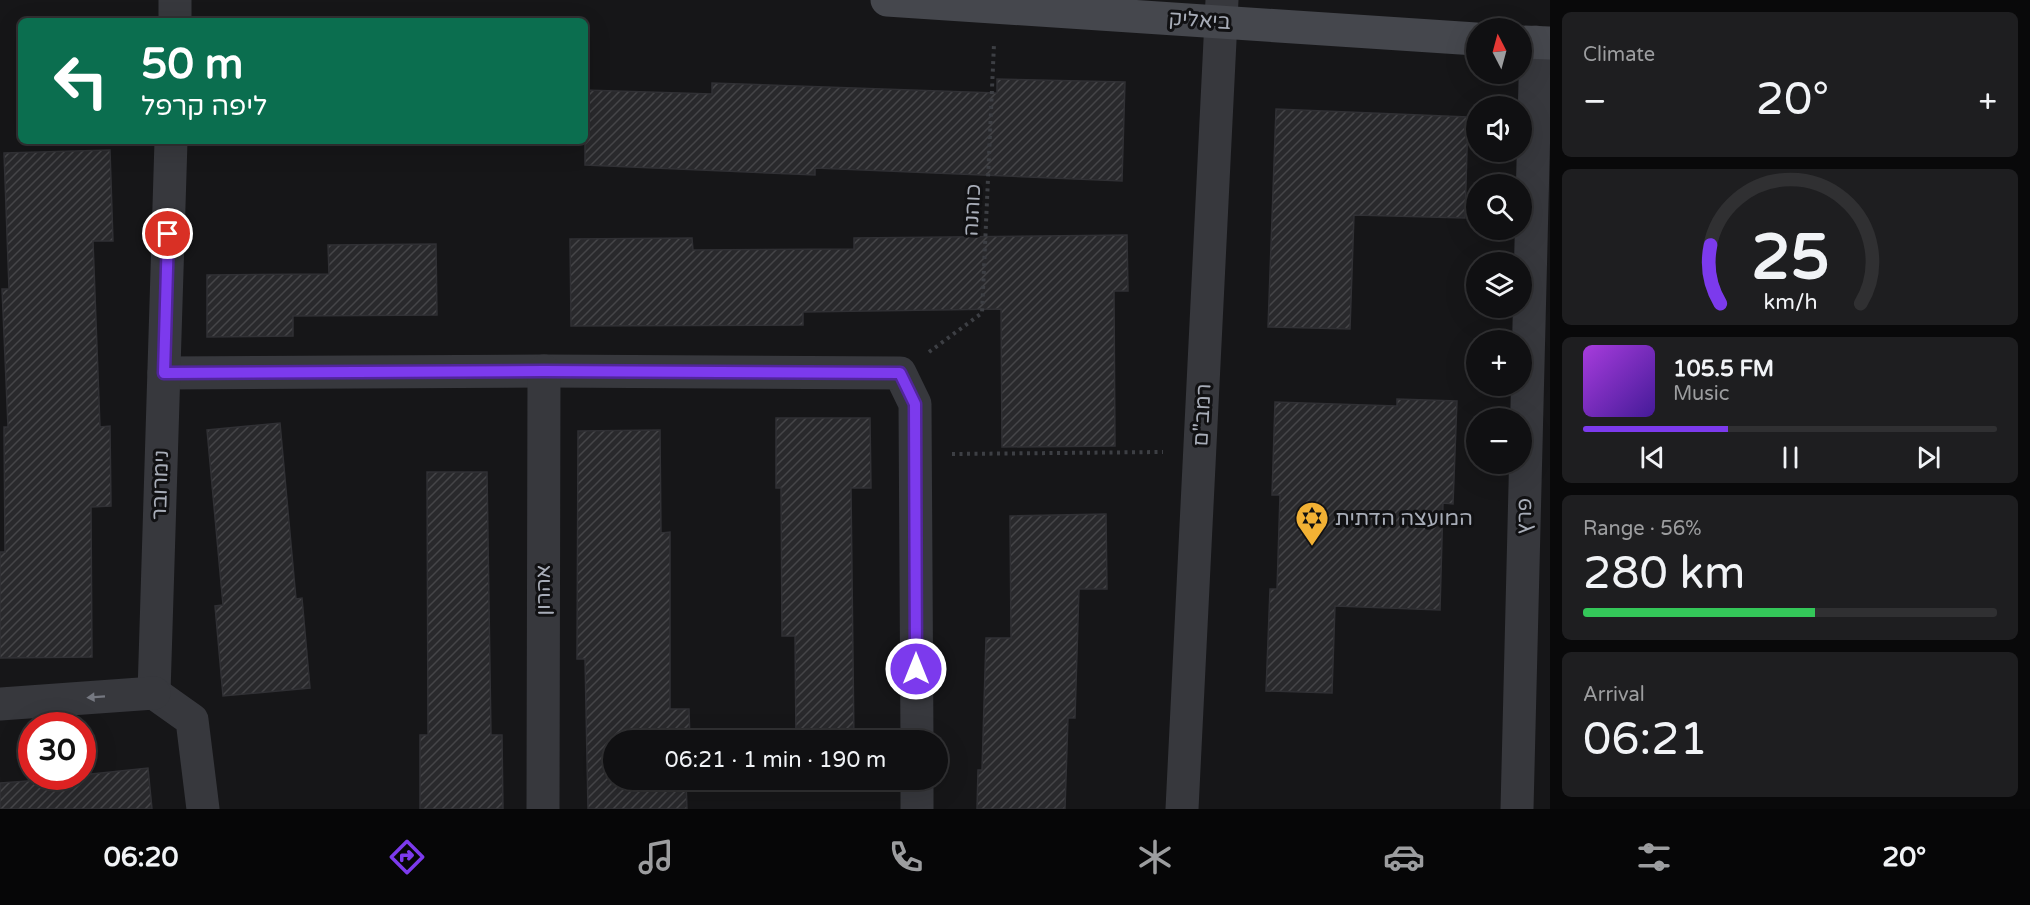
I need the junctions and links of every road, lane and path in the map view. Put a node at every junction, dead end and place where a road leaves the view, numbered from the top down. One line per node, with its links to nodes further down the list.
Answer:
1 (175, 0): 5 (street)
2 (887, 0): 3 (street, ביאליק)
3 (996, 7): 4 (street, ביאליק); 11 (path, כוהנה)
4 (1222, 11): 6 (street, ביאליק); 12 (street, רמב"ם)
5 (175, 18)
6 (1466, 38)
7 (1536, 42): 22 (street, פרץ)
8 (171, 144): 10 (street, נימרובר)
9 (544, 371): 10 (street); 11 (street); 19 (street, אהרון)
10 (164, 373): 14 (street, נימרובר)
11 (900, 373): 13 (street)
12 (1200, 452): 13 (path); 21 (street, רמב"ם)
13 (915, 454): 16 (street)
14 (154, 693): 15 (street, one-way to 15); 18 (street)
15 (0, 705)
16 (917, 730)
17 (917, 790): 20 (street)
18 (203, 809)
19 (543, 809)
20 (917, 809)
21 (1182, 809)
22 (1517, 809)

